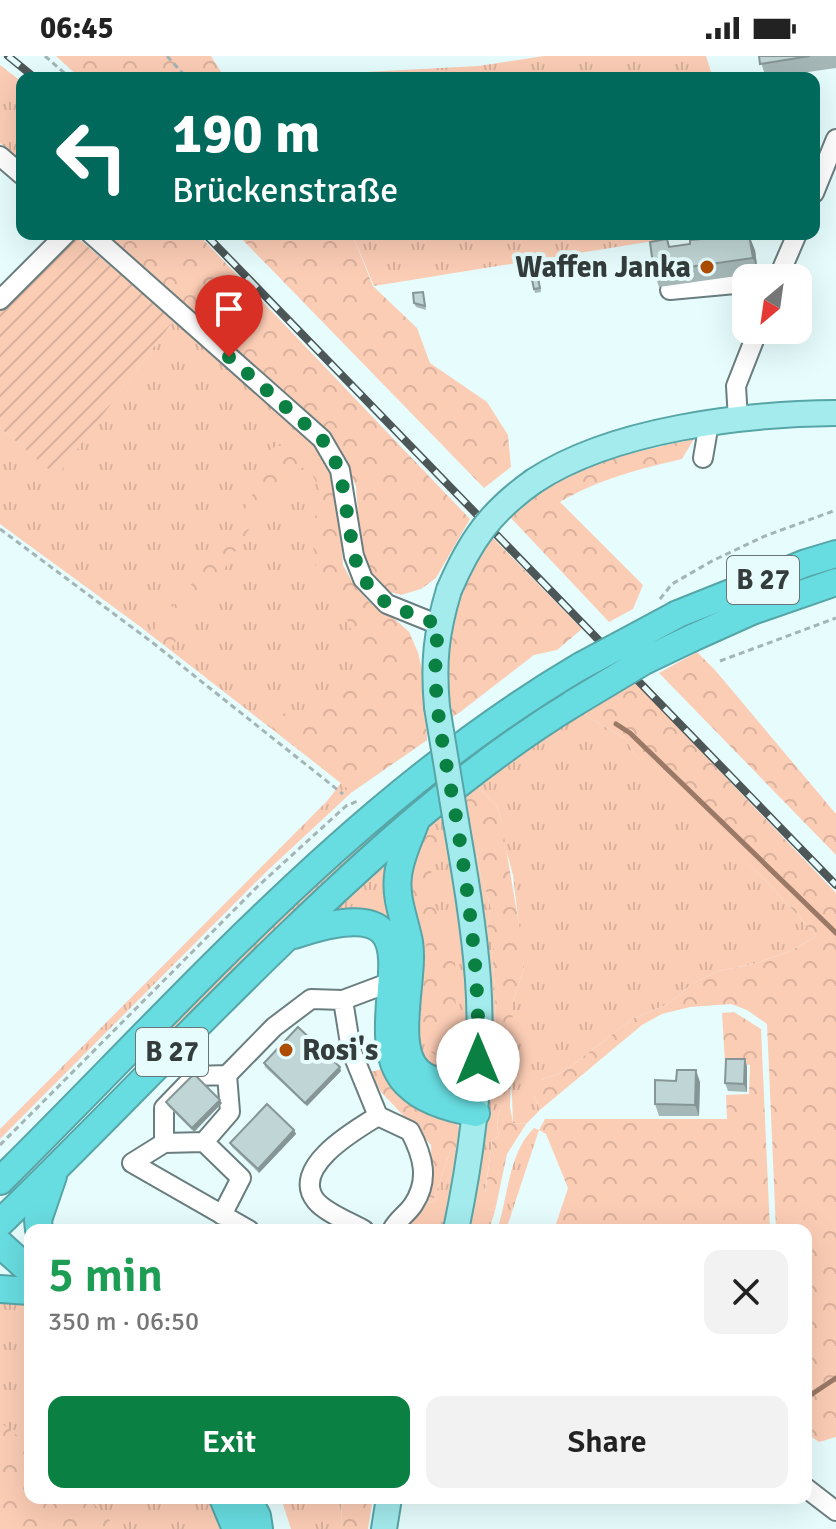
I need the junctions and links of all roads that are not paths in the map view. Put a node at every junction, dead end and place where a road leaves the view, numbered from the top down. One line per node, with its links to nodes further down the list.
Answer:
1 (836, 139): 4 (street)
2 (0, 156): 3 (street)
3 (16, 170)
4 (820, 178)
5 (60, 240): 11 (street)
6 (98, 240): 19 (street)
7 (794, 240): 8 (street)
8 (784, 264)
9 (732, 284): 10 (street)
10 (670, 290)
11 (0, 300)
12 (752, 344): 14 (street)
13 (836, 413): 14 (main road)
14 (738, 419): 15 (main road)
15 (709, 423): 16 (street); 19 (main road, bridge)
16 (703, 458)
17 (836, 554): 31 (highway, B 27, bridge)
18 (836, 582): 20 (highway, B 27, bridge)
19 (439, 625): 25 (main road, bridge)
20 (417, 816): 21 (highway, B 27); 25 (highway)
21 (287, 937): 22 (highway); 30 (highway, B 27)
22 (391, 982): 23 (street); 26 (highway)
23 (343, 1000): 24 (street); 27 (street)
24 (227, 1075): 28 (street); 29 (street)
25 (478, 1085): 26 (main road)
26 (476, 1113): 38 (main road)
27 (378, 1116): 36 (street); 37 (street)
28 (204, 1142): 29 (street); 32 (street)
29 (164, 1143): 32 (street)
30 (57, 1168): 33 (highway, B 27); 34 (highway)
31 (0, 1181)
32 (222, 1215): 35 (street)
33 (0, 1223)
34 (38, 1224)
35 (238, 1224)
36 (354, 1224)
37 (397, 1224)
38 (457, 1224)
39 (0, 1244): 40 (highway)
40 (24, 1266)
41 (0, 1289): 42 (highway)
42 (24, 1291)
43 (812, 1493): 47 (street)
44 (226, 1504): 48 (highway)
45 (250, 1504): 49 (highway)
46 (388, 1504): 50 (main road)
47 (836, 1511)
48 (236, 1529)
49 (259, 1529)
50 (384, 1529)

